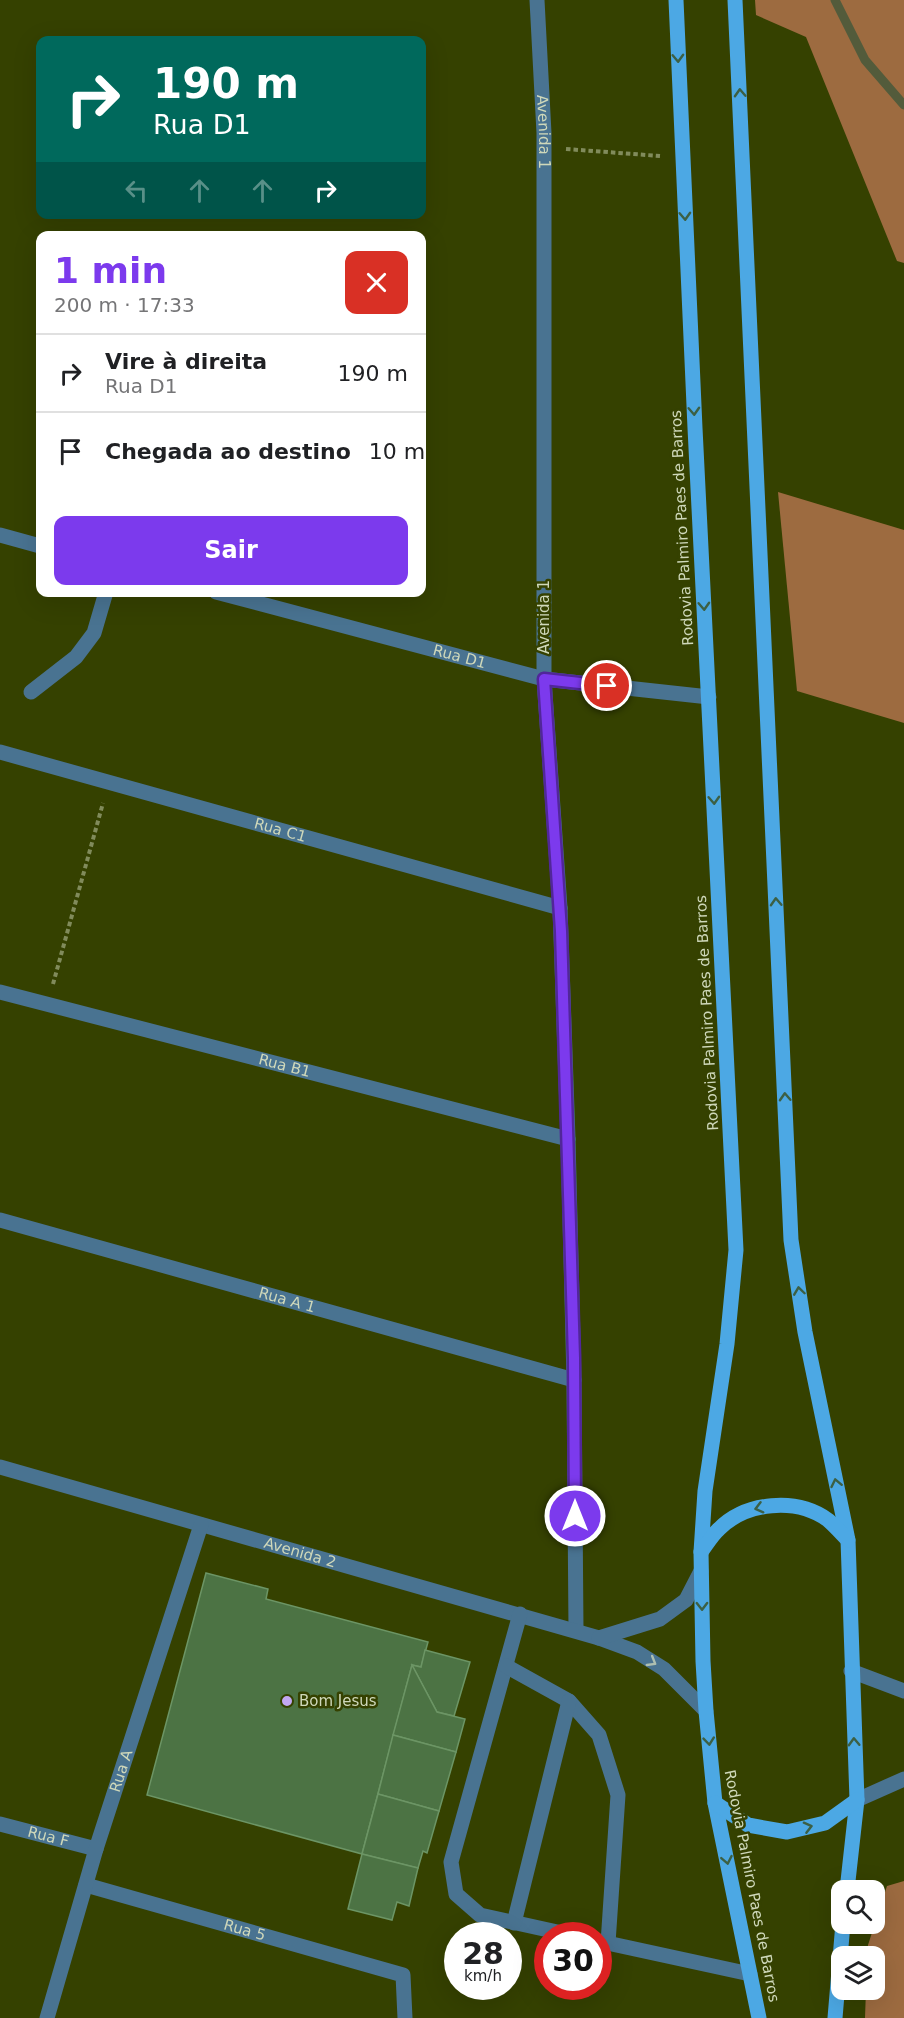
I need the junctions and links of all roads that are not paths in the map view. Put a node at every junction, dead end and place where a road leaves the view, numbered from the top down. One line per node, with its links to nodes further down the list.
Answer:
1 (537, 0): 8 (street, Avenida 1)
2 (676, 0): 10 (main road, Rodovia Palmiro Paes de Barros, one-way to 10)
3 (735, 0): 19 (main road, one-way to 3)
4 (0, 535): 5 (street)
5 (36, 545)
6 (105, 597): 9 (street)
7 (235, 597): 8 (street, Rua D1)
8 (544, 679): 10 (street, Rua D1); 12 (street, Avenida 1)
9 (31, 692)
10 (710, 697): 20 (main road, Rodovia Palmiro Paes de Barros, one-way to 20)
11 (0, 752): 12 (street, Rua C1)
12 (560, 908): 14 (street, Avenida 1)
13 (0, 992): 14 (street, Rua B1)
14 (568, 1139): 16 (street, Avenida 1)
15 (0, 1220): 16 (street, Rua A 1)
16 (574, 1380): 23 (street, Avenida 1)
17 (0, 1467): 18 (street, Avenida 2)
18 (201, 1525): 22 (street, Avenida 2); 34 (street, Rua A)
19 (848, 1540): 20 (main road, one-way to 20); 26 (main road)
20 (701, 1552): 21 (main road, Rodovia Palmiro Paes de Barros)
21 (702, 1571): 24 (street); 29 (main road, Rodovia Palmiro Paes de Barros, one-way to 29)
22 (520, 1614): 23 (street, Avenida 2); 25 (street)
23 (576, 1630): 24 (street, Avenida 2)
24 (599, 1638): 29 (street, Avenida 2, one-way to 29)
25 (506, 1666): 28 (street); 37 (street)
26 (851, 1671): 27 (street); 31 (main road, one-way to 26)
27 (904, 1691)
28 (569, 1701): 38 (street); 39 (street)
29 (706, 1711): 32 (main road, Rodovia Palmiro Paes de Barros, one-way to 32)
30 (904, 1779): 31 (street)
31 (856, 1800): 32 (main road, one-way to 31); 35 (main road)
32 (716, 1803): 42 (main road, Rodovia Palmiro Paes de Barros, one-way to 42)
33 (0, 1824): 34 (street, Rua F)
34 (96, 1849): 36 (street, Rua A)
35 (848, 1880)
36 (86, 1885): 43 (street, Rua A); 44 (street, Rua 5)
37 (509, 1922)
38 (514, 1922)
39 (606, 1922)
40 (842, 1934): 46 (main road)
41 (612, 1944): 42 (street)
42 (750, 1974): 45 (main road, Rodovia Palmiro Paes de Barros)
43 (46, 2018)
44 (405, 2018)
45 (759, 2018)
46 (835, 2018)

